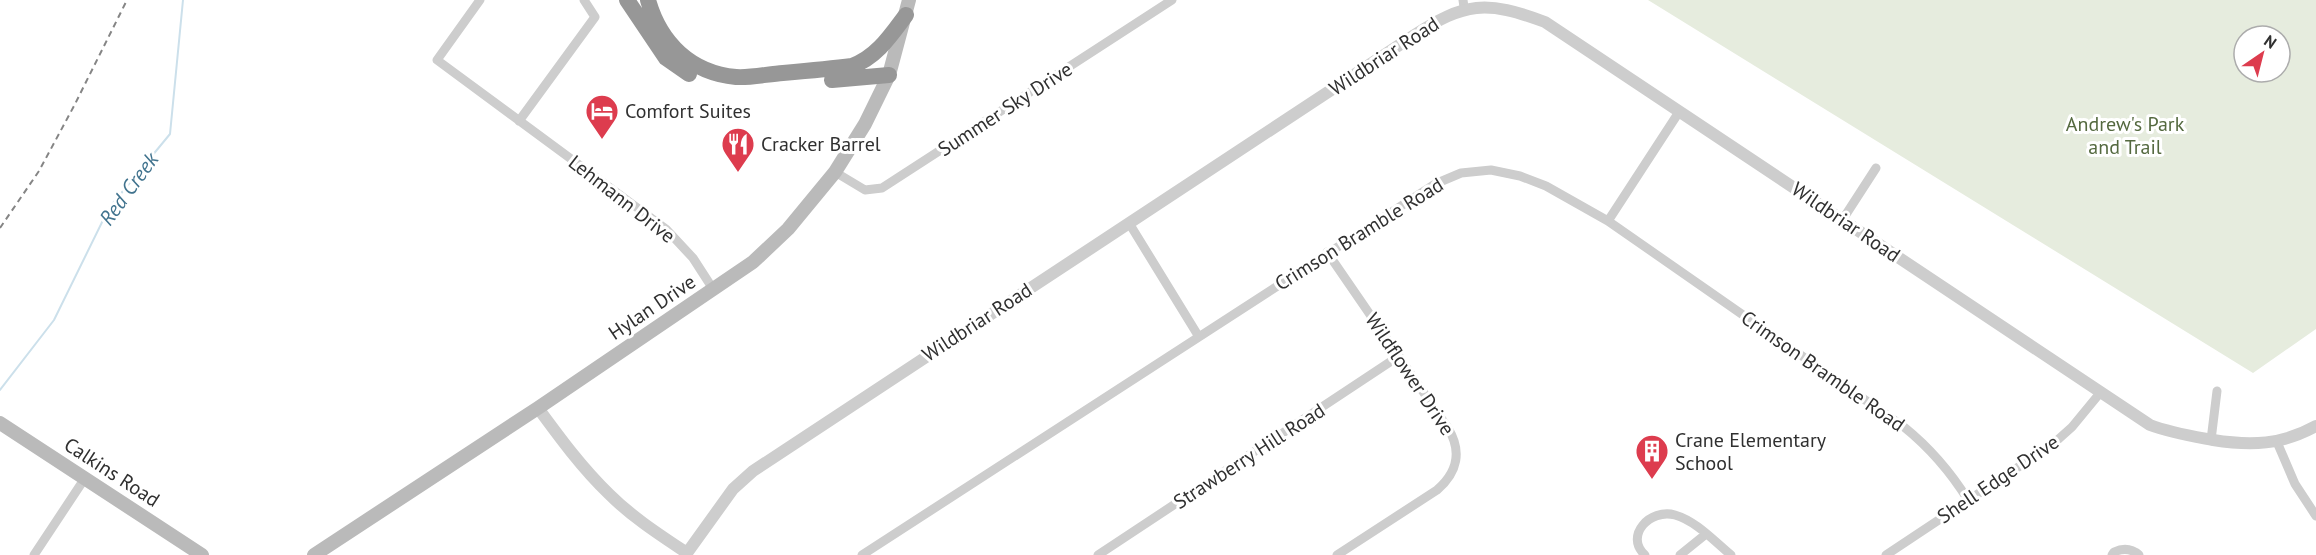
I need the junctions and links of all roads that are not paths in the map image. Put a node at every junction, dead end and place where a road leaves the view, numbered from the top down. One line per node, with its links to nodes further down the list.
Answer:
1 (480, 0): 10 (street, Lehmann Drive)
2 (584, 0): 10 (street)
3 (627, 0): 8 (highway)
4 (648, 0): 7 (highway)
5 (1172, 0): 12 (street, Summer Sky Drive)
6 (1463, 4): 9 (street, Wildbriar Road); 15 (street, Wildbriar Road)
7 (908, 8): 8 (main road, Hylan Drive)
8 (889, 75): 12 (main road, Hylan Drive)
9 (1678, 112): 13 (street, Wildbriar Road); 14 (street)
10 (519, 121): 17 (street, Lehmann Drive)
11 (1876, 168): 13 (street)
12 (835, 172): 17 (main road, Hylan Drive)
13 (1843, 219): 21 (street, Wildbriar Road)
14 (1608, 221): 16 (street, Crimson Bramble Road); 28 (street, Crimson Bramble Road)
15 (1129, 223): 18 (street); 31 (street, Wildbriar Road)
16 (1327, 252): 18 (street, Crimson Bramble Road); 19 (street, Wildflower Drive)
17 (713, 289): 22 (main road, Hylan Drive)
18 (1199, 337): 35 (street, Crimson Bramble Road)
19 (1399, 356): 36 (street, Strawberry Hill Road); 37 (street, Wildflower Drive)
20 (2217, 391): 25 (street)
21 (2100, 393): 25 (street, Wildbriar Road); 28 (street, Shell Edge Drive)
22 (538, 408): 31 (street); 34 (main road, Hylan Drive)
23 (0, 423): 27 (main road, Calkins Road)
24 (2316, 426): 26 (street, Wildbriar Road)
25 (2211, 440): 26 (street, Wildbriar Road)
26 (2277, 442): 29 (street)
27 (85, 478): 32 (street); 33 (main road, Calkins Road)
28 (1968, 500): 41 (street, Shell Edge Drive)
29 (2316, 516)
30 (1706, 534): 38 (street); 39 (street); 40 (street)
31 (689, 554)
32 (34, 555)
33 (202, 555)
34 (314, 555)
35 (862, 555)
36 (1098, 555)
37 (1337, 555)
38 (1645, 555)
39 (1680, 555)
40 (1731, 555)
41 (1886, 555)
42 (2112, 555): 43 (street)
43 (2139, 555)

